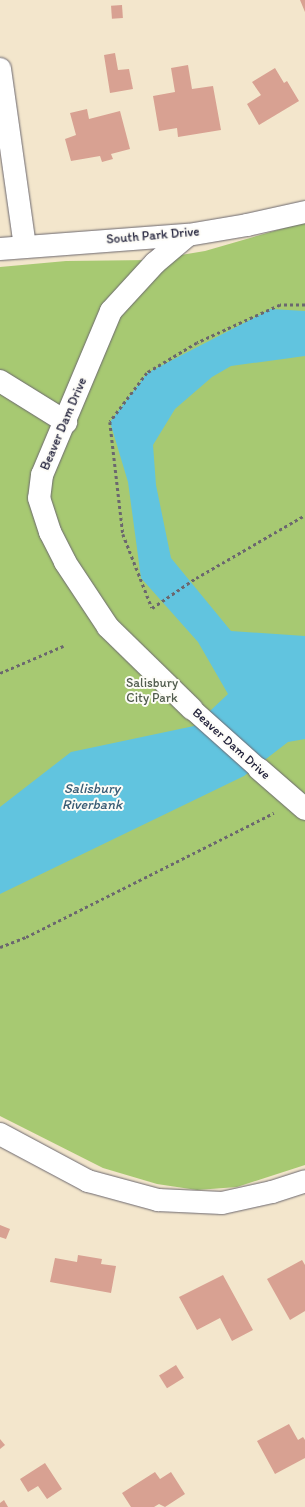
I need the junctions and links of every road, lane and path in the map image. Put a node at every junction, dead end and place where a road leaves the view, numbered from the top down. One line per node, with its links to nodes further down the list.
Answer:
1 (0, 69): 4 (street)
2 (305, 212): 3 (street, South Park Drive)
3 (188, 235): 4 (street, South Park Drive); 8 (street, Beaver Dam Drive)
4 (25, 246): 5 (street, South Park Drive)
5 (0, 249)
6 (305, 305): 9 (path)
7 (0, 381): 8 (street)
8 (66, 422): 12 (street, Beaver Dam Drive)
9 (305, 514)
10 (63, 646): 11 (path)
11 (0, 673)
12 (192, 709): 13 (street, Beaver Dam Drive)
13 (259, 769): 14 (street, Beaver Dam Drive)
14 (300, 806): 15 (path)
15 (0, 947)
16 (0, 1134): 17 (street)
17 (305, 1181)

